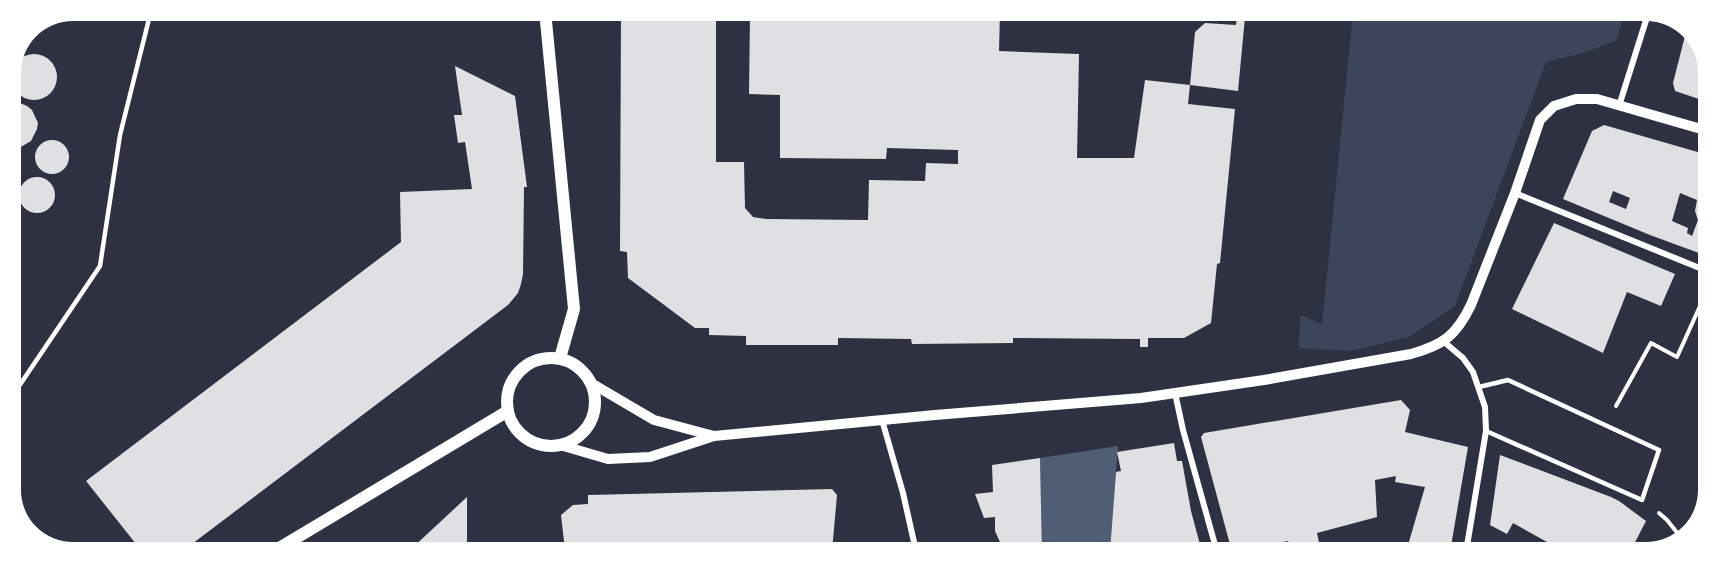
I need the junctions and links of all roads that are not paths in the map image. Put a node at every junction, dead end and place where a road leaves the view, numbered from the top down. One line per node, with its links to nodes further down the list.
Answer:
1 (148, 21): 10 (lane)
2 (546, 21): 9 (main road)
3 (1646, 21): 4 (street)
4 (1619, 106): 5 (street); 6 (street)
5 (1698, 128)
6 (1515, 193): 7 (street); 8 (street)
7 (1698, 267)
8 (1443, 341): 12 (street); 13 (street)
9 (560, 358): 11 (main road); 14 (main road)
10 (21, 383)
11 (591, 383): 17 (street); 18 (main road)
12 (1479, 387): 16 (street); 16 (lane)
13 (1175, 393): 15 (street); 21 (street)
14 (508, 411): 18 (main road); 19 (main road)
15 (882, 420): 17 (street); 20 (street)
16 (1486, 431): 22 (street)
17 (714, 436): 18 (street)
18 (560, 445)
19 (289, 542)
20 (914, 542)
21 (1214, 542)
22 (1468, 542)

